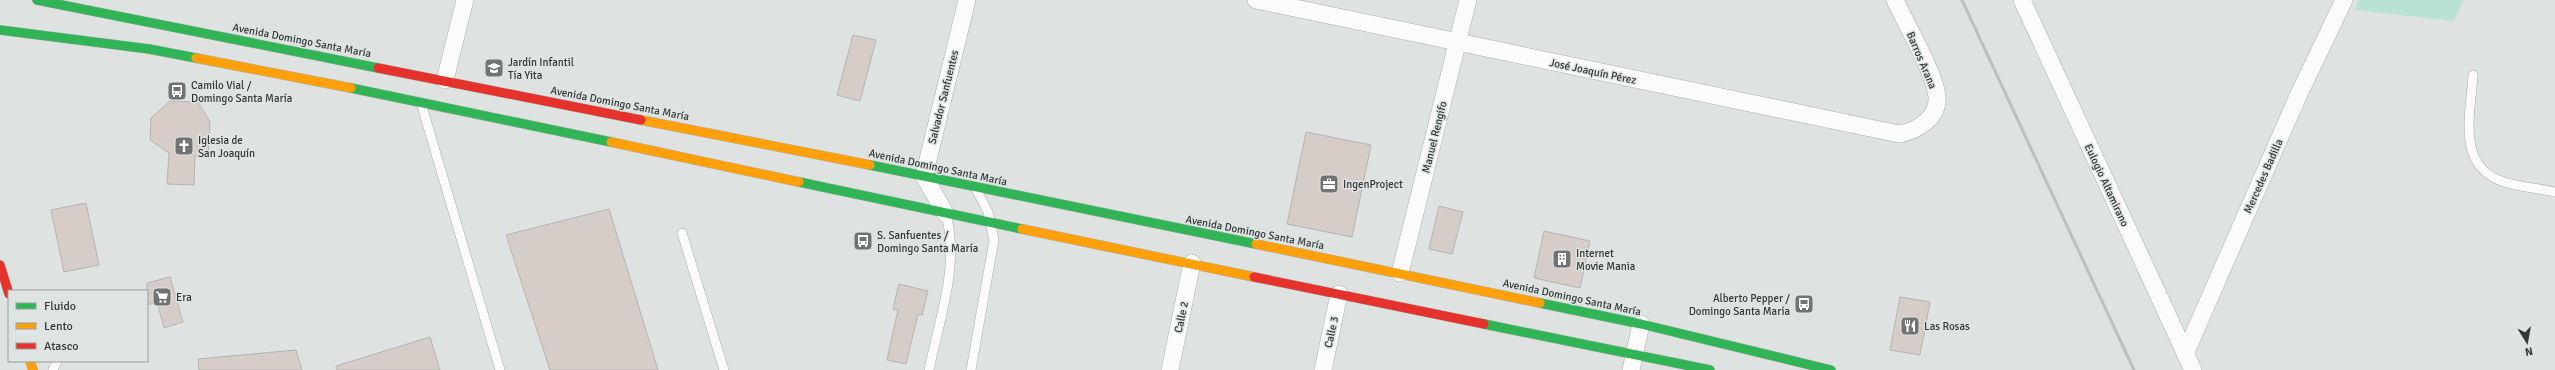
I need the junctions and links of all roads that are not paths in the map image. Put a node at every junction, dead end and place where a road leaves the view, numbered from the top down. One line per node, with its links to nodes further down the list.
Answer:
1 (37, 0): 12 (main road, Avenida Domingo Santa María)
2 (465, 0): 12 (street)
3 (967, 0): 15 (street, Salvador Sanfuentes)
4 (1256, 0): 10 (street, José Joaquín Pérez)
5 (1468, 0): 10 (street, Manuel Rengifo)
6 (1895, 0): 14 (street, Barros Arana)
7 (2022, 0): 27 (street, Eulogio Altamirano)
8 (2344, 0): 27 (street, Mercedes Badilla)
9 (0, 30): 13 (main road)
10 (1457, 43): 14 (street, José Joaquín Pérez); 23 (street, Manuel Rengifo)
11 (2473, 75): 17 (lane)
12 (438, 89): 13 (main road); 15 (main road, Avenida Domingo Santa María)
13 (420, 102): 18 (main road); 30 (lane)
14 (1928, 120)
15 (924, 176): 16 (main road, Avenida Domingo Santa María); 18 (street)
16 (975, 188): 19 (lane); 23 (main road, Avenida Domingo Santa María)
17 (2555, 192)
18 (945, 214): 19 (main road); 32 (lane)
19 (991, 223): 21 (main road); 33 (lane)
20 (682, 233): 31 (lane)
21 (1192, 263): 25 (main road); 34 (street, Calle 2)
22 (0, 265): 24 (main road)
23 (1400, 273): 26 (main road, Avenida Domingo Santa María)
24 (8, 291)
25 (1339, 294): 28 (main road); 35 (street, Calle 3)
26 (1641, 324): 28 (street); 29 (main road, Avenida Domingo Santa María)
27 (2185, 354): 38 (street, Eulogio Altamirano)
28 (1633, 362): 36 (main road)
29 (1809, 368): 37 (main road, Avenida Domingo Santa María)
30 (500, 370)
31 (724, 370)
32 (929, 370)
33 (971, 370)
34 (1170, 370)
35 (1323, 370)
36 (1710, 370)
37 (1831, 370)
38 (2193, 370)

